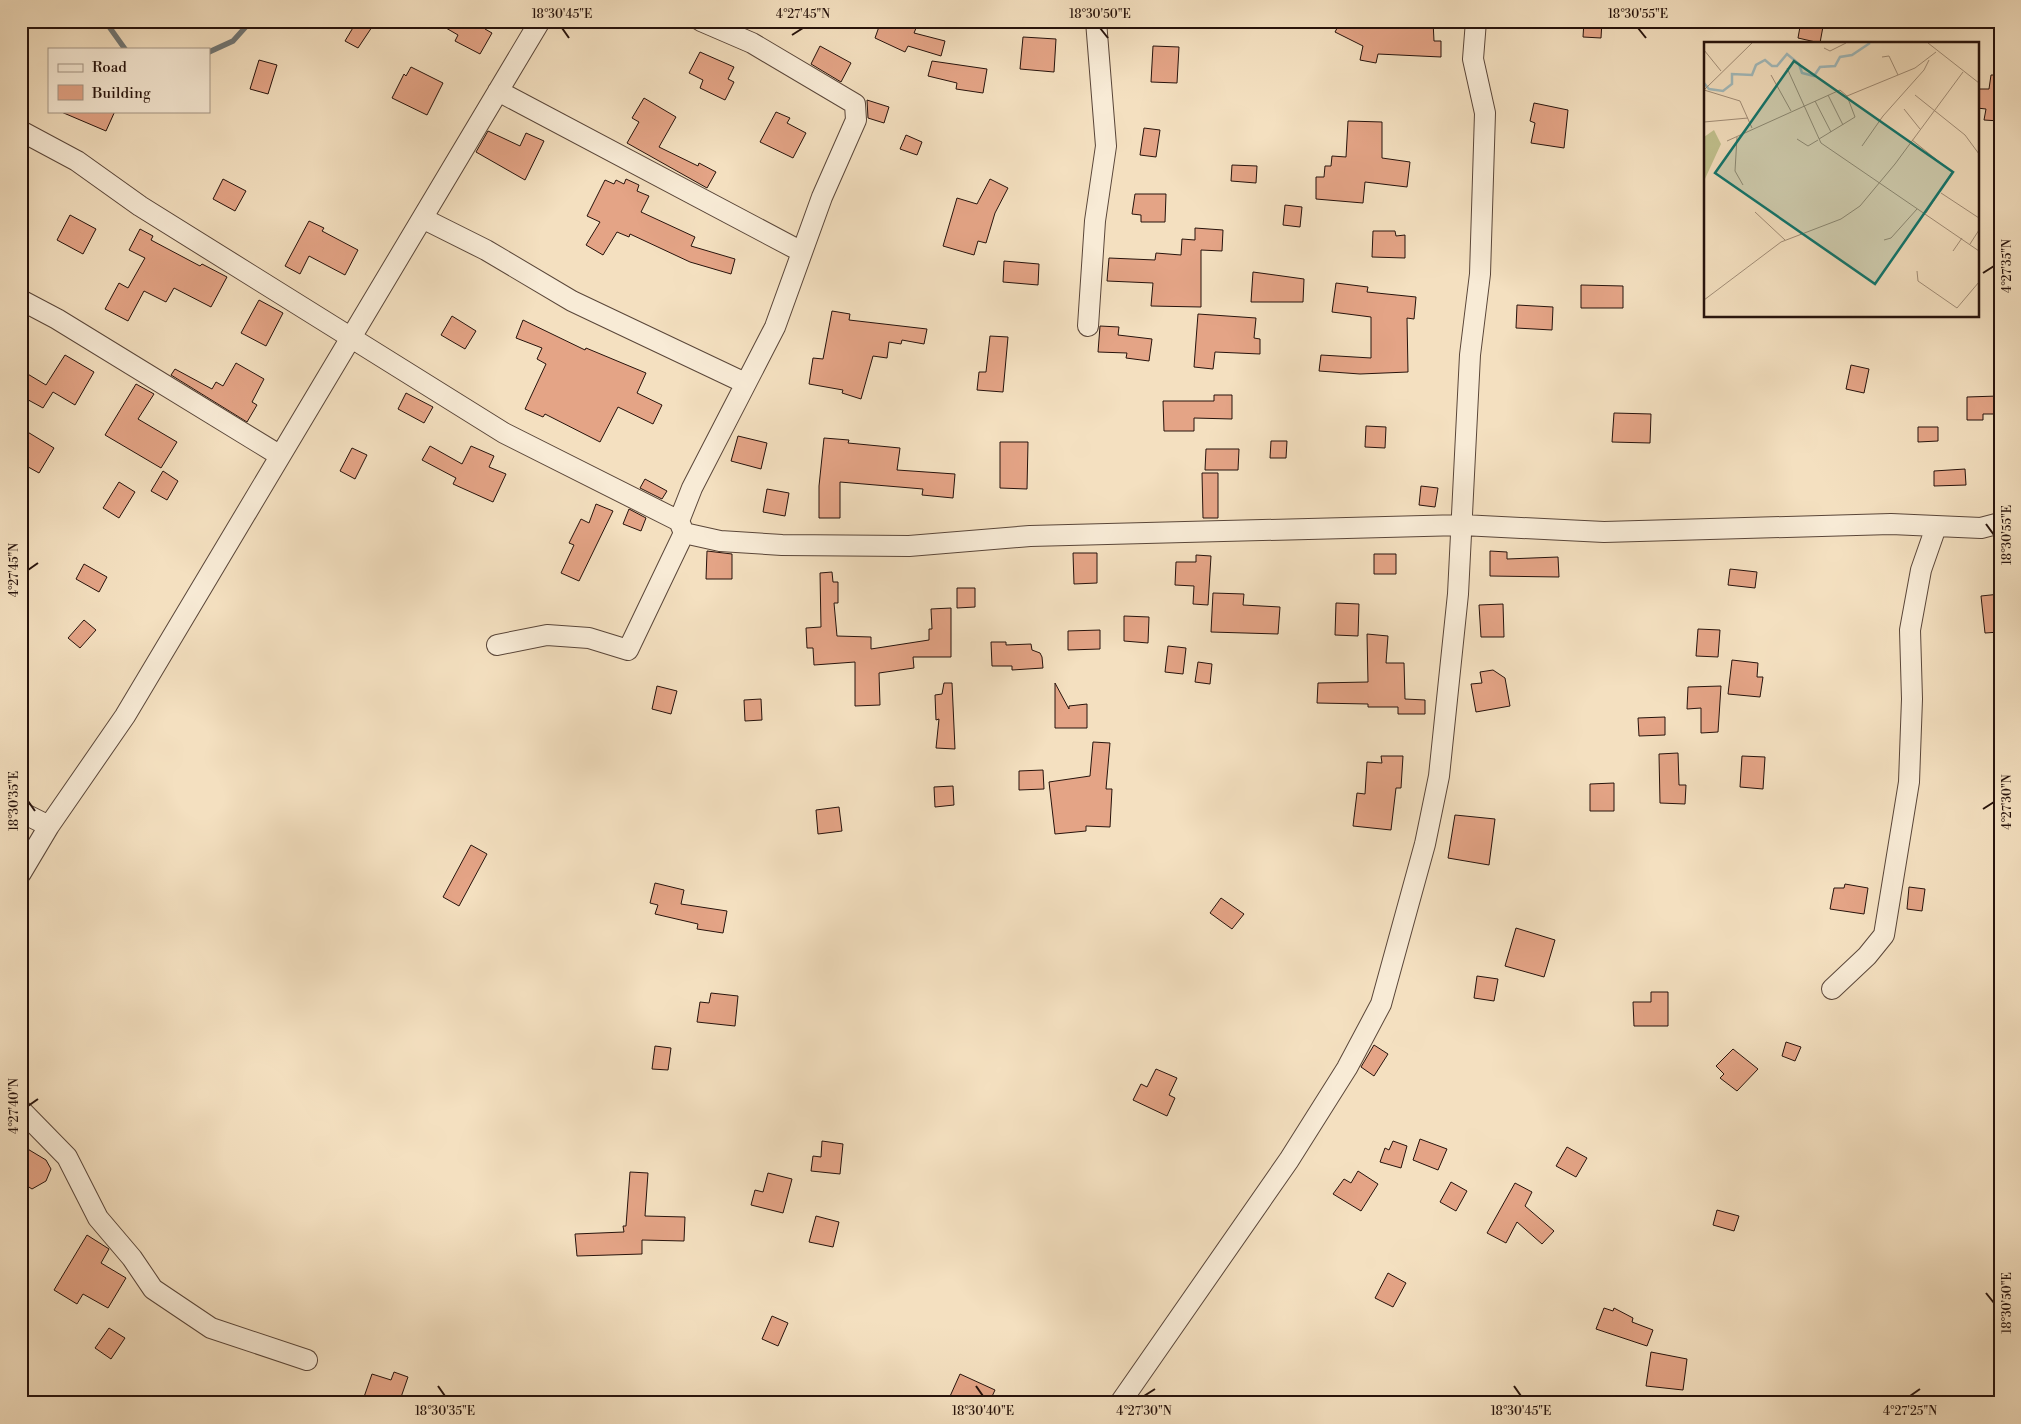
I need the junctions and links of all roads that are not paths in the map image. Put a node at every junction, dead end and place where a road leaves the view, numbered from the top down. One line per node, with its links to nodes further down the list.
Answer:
1 (540, 21): 5 (street)
2 (701, 21): 8 (street)
3 (1096, 21): 10 (street)
4 (1476, 21): 15 (street)
5 (498, 91): 7 (street); 8 (street)
6 (21, 132): 11 (street)
7 (424, 219): 11 (street); 12 (street)
8 (802, 252): 12 (street)
9 (21, 300): 13 (street)
10 (1088, 326)
11 (349, 338): 13 (street); 16 (street)
12 (745, 383): 16 (street)
13 (279, 455): 20 (street)
14 (2000, 523): 17 (street)
15 (1462, 525): 16 (street); 17 (street); 25 (street)
16 (681, 527): 18 (street)
17 (1936, 527): 22 (street)
18 (497, 645)
19 (21, 812): 20 (street)
20 (49, 826): 21 (street)
21 (21, 873)
22 (1832, 989)
23 (21, 1110): 24 (street)
24 (307, 1360)
25 (1120, 1403)

